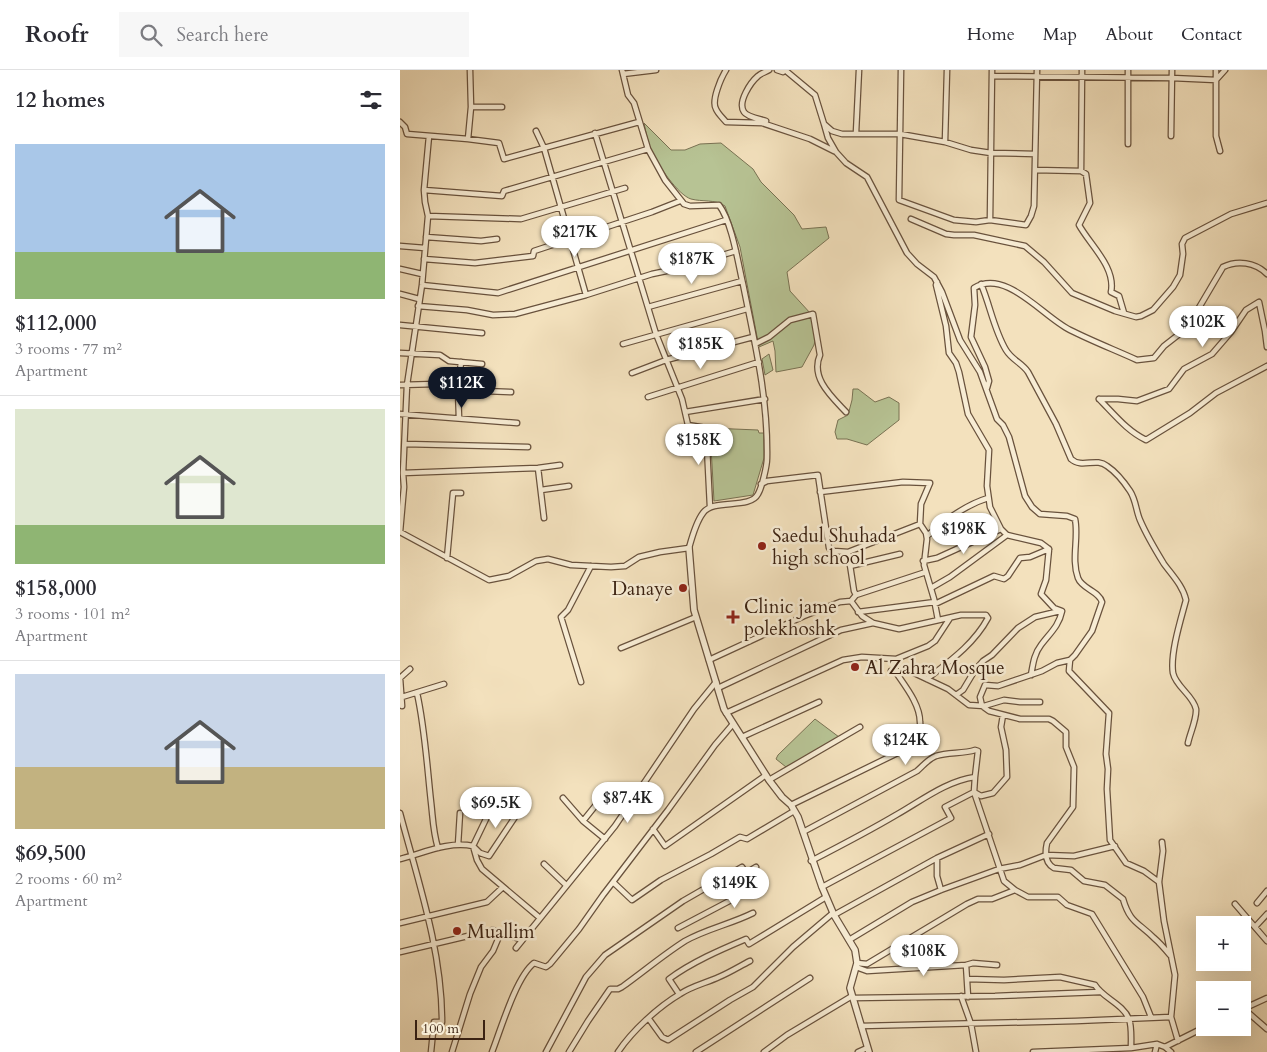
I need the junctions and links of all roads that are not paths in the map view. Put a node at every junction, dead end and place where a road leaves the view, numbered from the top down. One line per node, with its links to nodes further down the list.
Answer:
1 (470, 70): 24 (street)
2 (656, 70): 17 (street)
3 (726, 70): 29 (street)
4 (769, 70): 29 (street)
5 (777, 70): 6 (street)
6 (784, 70): 28 (street)
7 (859, 70): 32 (street)
8 (901, 70): 33 (street)
9 (947, 70): 37 (street)
10 (992, 70): 18 (street)
11 (1037, 70): 19 (street)
12 (1082, 70): 20 (street)
13 (1128, 70): 21 (street)
14 (1172, 70): 22 (street)
15 (1216, 70): 23 (street)
16 (1225, 70): 23 (street)
17 (622, 72): 27 (street)
18 (992, 76): 19 (street); 43 (street)
19 (1036, 77): 20 (street); 44 (street)
20 (1082, 77): 21 (street); 47 (street)
21 (1128, 78): 22 (street); 38 (street)
22 (1172, 78): 23 (street); 35 (street)
23 (1216, 80): 41 (street)
24 (470, 107): 25 (street); 36 (street)
25 (502, 107)
26 (400, 122): 34 (street)
27 (639, 122): 31 (street); 40 (street)
28 (824, 124): 32 (street); 42 (street)
29 (780, 128): 42 (street)
30 (536, 132): 39 (street)
31 (594, 133): 39 (street); 45 (street)
32 (856, 133): 33 (street)
33 (900, 134): 37 (street); 58 (street)
34 (429, 136): 36 (street); 50 (street)
35 (1171, 136)
36 (468, 139): 39 (street)
37 (944, 142): 43 (street)
38 (1128, 144)
39 (544, 148): 48 (street)
40 (648, 149): 45 (street); 52 (street)
41 (1220, 151)
42 (836, 152): 74 (street)
43 (991, 153): 44 (street); 58 (street)
44 (1035, 154): 46 (street)
45 (604, 161): 48 (street); 51 (street)
46 (1035, 170): 47 (street); 58 (street)
47 (1081, 171): 83 (street)
48 (551, 176): 50 (street); 54 (street)
49 (625, 188): 51 (street)
50 (424, 190): 55 (street)
51 (612, 191): 54 (street); 59 (street)
52 (680, 200): 57 (street); 59 (street)
53 (1267, 203): 83 (street)
54 (561, 206): 55 (street); 61 (street)
55 (428, 216): 60 (street)
56 (911, 219): 83 (street)
57 (726, 220): 65 (street); 66 (street)
58 (990, 220)
59 (622, 222): 61 (street); 65 (street)
60 (426, 237): 62 (street); 64 (street)
61 (570, 238): 67 (street); 68 (street)
62 (497, 239)
63 (400, 246): 64 (street)
64 (425, 248): 67 (street)
65 (631, 251): 68 (street); 72 (street)
66 (736, 251): 72 (street); 73 (street)
67 (424, 259): 70 (street)
68 (578, 267): 76 (street); 78 (street)
69 (400, 270): 70 (street)
70 (422, 274): 76 (street)
71 (1267, 274): 75 (street)
72 (640, 278): 78 (street); 81 (street)
73 (742, 281): 81 (street); 82 (street)
74 (937, 282): 105 (street); 126 (street)
75 (981, 284): 105 (street); 174 (street)
76 (422, 285): 79 (street)
77 (400, 294): 79 (street)
78 (586, 295): 80 (street)
79 (419, 299): 80 (street)
80 (418, 306): 85 (street)
81 (648, 307): 88 (street)
82 (748, 309): 88 (street); 89 (street)
83 (1124, 313)
84 (400, 325): 85 (street)
85 (415, 326): 87 (street); 94 (street)
86 (1266, 331): 92 (street); 99 (street)
87 (482, 333)
88 (656, 334): 90 (street); 95 (street)
89 (753, 338): 91 (street); 95 (street)
90 (622, 344)
91 (755, 344): 97 (street); 111 (street)
92 (1267, 347)
93 (400, 353): 94 (street)
94 (413, 354): 96 (street); 103 (street)
95 (666, 360): 100 (street); 104 (street)
96 (461, 362): 98 (street); 106 (street)
97 (759, 362): 104 (street); 109 (street)
98 (482, 364)
99 (1267, 366)
100 (632, 373)
101 (436, 384): 103 (street)
102 (400, 385): 103 (street)
103 (407, 385): 113 (street)
104 (678, 387): 108 (street); 110 (street)
105 (986, 388): 155 (street)
106 (458, 390): 107 (street); 114 (street)
107 (511, 392)
108 (648, 396)
109 (765, 399): 110 (street); 121 (street)
110 (685, 412): 127 (street)
111 (846, 412)
112 (400, 414): 113 (street)
113 (407, 414): 114 (street); 116 (street)
114 (459, 418): 115 (street)
115 (516, 422)
116 (405, 444): 117 (street); 120 (street)
117 (528, 447)
118 (560, 465): 119 (street)
119 (538, 468): 120 (street); 123 (street)
120 (403, 474): 131 (street)
121 (761, 484): 124 (street); 127 (street)
122 (569, 486): 123 (street)
123 (541, 490): 128 (street)
124 (820, 492): 129 (street); 136 (street)
125 (461, 493): 138 (street)
126 (988, 498): 130 (street); 133 (street)
127 (710, 507): 134 (street)
128 (544, 518)
129 (920, 524): 133 (street); 136 (street)
130 (1001, 529): 132 (street); 139 (street)
131 (400, 532): 138 (street)
132 (1007, 535): 135 (street); 143 (street)
133 (927, 536): 139 (street)
134 (689, 548): 140 (street); 149 (street)
135 (1049, 549): 146 (street); 147 (street)
136 (848, 552): 141 (street)
137 (900, 554): 141 (street)
138 (447, 558): 140 (street)
139 (923, 561): 142 (street)
140 (591, 566): 159 (street)
141 (850, 566): 144 (street)
142 (926, 572): 143 (street); 144 (street)
143 (931, 588): 146 (street)
144 (856, 595): 145 (street)
145 (851, 601): 148 (street); 154 (street)
146 (935, 603): 148 (street); 151 (street)
147 (1062, 611): 157 (street); 163 (street)
148 (858, 612): 152 (street)
149 (696, 617): 153 (street); 154 (street)
150 (950, 618): 151 (street); 158 (street); 169 (street)
151 (938, 620): 152 (street)
152 (873, 623): 161 (street)
153 (621, 648)
154 (709, 660): 161 (street)
155 (1070, 660): 157 (street); 194 (street)
156 (410, 669): 164 (street)
157 (1031, 675): 168 (street)
158 (927, 679): 163 (street); 181 (street)
159 (581, 682)
160 (444, 684): 162 (street)
161 (717, 685): 169 (street); 190 (street)
162 (417, 693): 164 (street); 195 (street)
163 (956, 695): 168 (street)
164 (402, 697): 167 (street)
165 (819, 702): 173 (street)
166 (1040, 702): 168 (street)
167 (402, 706)
168 (982, 706): 170 (street)
169 (726, 713): 171 (street)
170 (1003, 715): 178 (street); 196 (street)
171 (733, 724): 173 (street); 187 (street)
172 (860, 726): 175 (street)
173 (742, 737): 175 (street)
174 (1188, 743)
175 (767, 777): 181 (street); 187 (street)
176 (976, 777): 178 (street); 188 (street); 200 (street)
177 (608, 790): 186 (street)
178 (974, 792): 189 (street); 209 (street)
179 (498, 794): 193 (street)
180 (563, 798): 186 (street)
181 (791, 805): 182 (street)
182 (794, 811): 188 (street); 205 (street)
183 (400, 813): 197 (street)
184 (460, 813): 192 (street)
185 (517, 814): 193 (street)
186 (583, 821): 190 (street)
187 (653, 829): 205 (street)
188 (803, 832): 200 (street)
189 (989, 834): 198 (street); 203 (street)
190 (605, 839): 207 (street)
191 (1162, 842): 206 (street)
192 (458, 845): 193 (street); 195 (street)
193 (473, 846): 208 (street)
194 (1115, 846): 196 (street); 206 (street)
195 (438, 848): 197 (street)
196 (1046, 855): 203 (street); 231 (street)
197 (412, 856): 199 (street); 219 (street)
198 (937, 858): 210 (street); 217 (street)
199 (400, 859)
200 (811, 861): 209 (street)
201 (544, 864): 207 (street)
202 (756, 867): 204 (street)
203 (999, 868): 210 (street); 211 (street)
204 (746, 873): 223 (street); 263 (street)
205 (613, 882): 262 (street)
206 (1159, 882): 231 (street)
207 (566, 885): 220 (street)
208 (502, 887): 219 (street); 220 (street)
209 (822, 887): 213 (street)
210 (941, 890): 226 (street)
211 (1015, 890): 233 (street); 246 (street)
212 (1267, 891): 214 (street)
213 (826, 898): 217 (street); 239 (street)
214 (1257, 902)
215 (1235, 904): 222 (street)
216 (753, 913): 264 (street)
217 (833, 914): 226 (street); 248 (street)
218 (1267, 914): 222 (street)
219 (427, 916): 221 (street); 228 (street)
220 (540, 918): 225 (street)
221 (400, 923)
222 (1255, 927): 227 (street)
223 (678, 928)
224 (501, 932): 225 (street); 228 (street); 261 (street)
225 (522, 940): 229 (street)
226 (849, 940): 233 (street)
227 (1267, 941)
228 (435, 945): 230 (street); 260 (street)
229 (516, 948)
230 (400, 952)
231 (1170, 955): 247 (street)
232 (750, 961): 239 (street)
233 (856, 965): 234 (street); 242 (street)
234 (966, 965): 235 (street); 237 (street)
235 (997, 965)
236 (810, 978): 266 (street)
237 (967, 979): 238 (street); 241 (street)
238 (1100, 992): 241 (street); 249 (street)
239 (679, 994): 248 (street)
240 (961, 996): 241 (street); 242 (street); 250 (street)
241 (968, 996)
242 (853, 997): 251 (street); 267 (street)
243 (1267, 998): 244 (street)
244 (1251, 1005)
245 (1251, 1016): 252 (street)
246 (1151, 1017): 247 (street); 249 (street)
247 (1171, 1017): 254 (street)
248 (649, 1019): 265 (street)
249 (1129, 1019): 250 (street); 257 (street)
250 (971, 1024): 251 (street); 269 (street)
251 (861, 1026): 258 (street)
252 (1267, 1029)
253 (1196, 1032): 254 (street)
254 (1178, 1041): 256 (street)
255 (1157, 1044): 256 (street); 257 (street); 271 (street)
256 (1165, 1046): 272 (street)
257 (1131, 1048): 259 (street)
258 (868, 1050): 268 (street)
259 (1089, 1051): 270 (street)
260 (431, 1052)
261 (452, 1052)
262 (492, 1052)
263 (546, 1052)
264 (569, 1052)
265 (618, 1052)
266 (696, 1052)
267 (764, 1052)
268 (858, 1052)
269 (976, 1052)
270 (1033, 1052)
271 (1155, 1052)
272 (1171, 1052)

